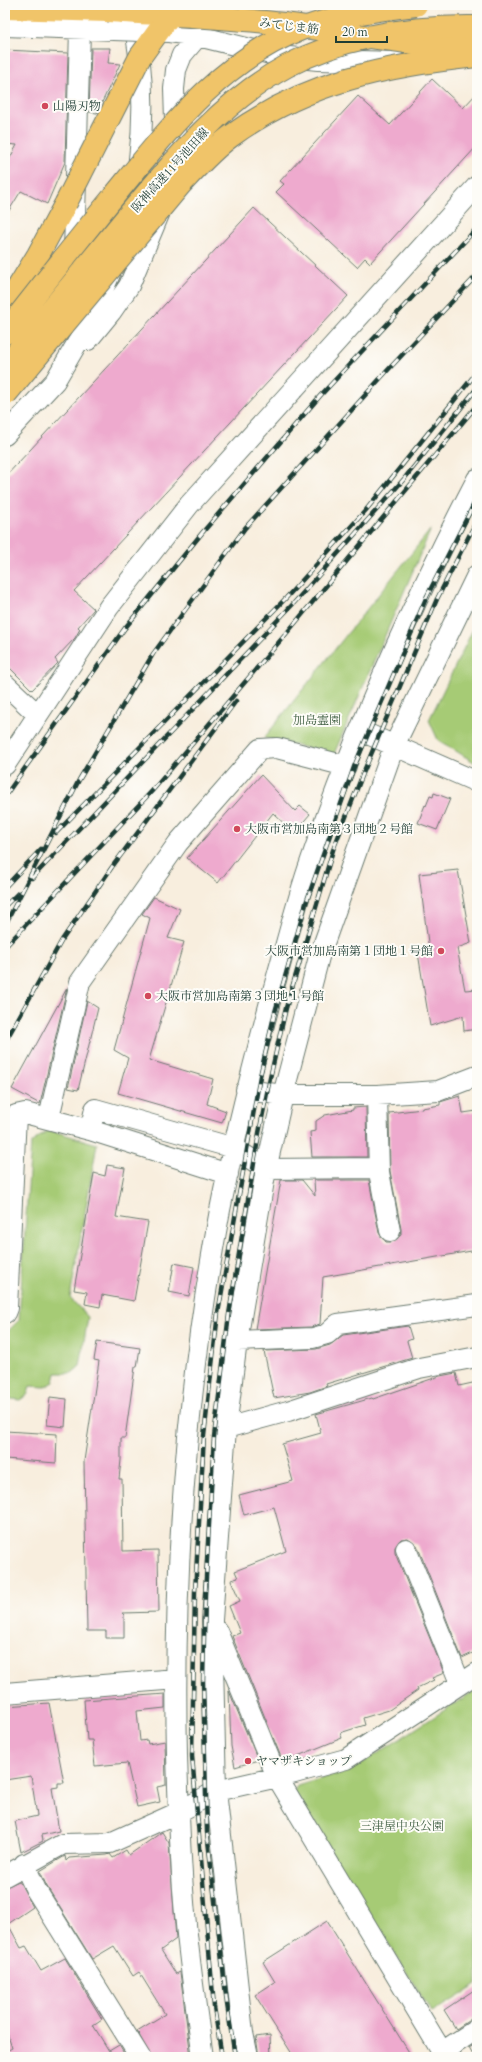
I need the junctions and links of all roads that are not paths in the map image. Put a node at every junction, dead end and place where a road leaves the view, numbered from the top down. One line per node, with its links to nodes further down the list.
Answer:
1 (130, 5): 18 (street)
2 (182, 5): 14 (main road, bridge)
3 (416, 5): 16 (main road, 阪神高速11号池田線, bridge)
4 (5, 8): 5 (main road, みてじま筋)
5 (111, 21): 8 (street); 9 (street, bridge); 10 (main road, みてじま筋, bridge)
6 (5, 26): 8 (street)
7 (477, 27): 17 (main road, 阪神高速11号池田線, bridge)
8 (80, 29): 18 (street)
9 (198, 36): 12 (street); 18 (street)
10 (477, 47)
11 (477, 56): 19 (main road, bridge)
12 (477, 62)
13 (477, 186): 24 (street)
14 (5, 309)
15 (5, 317): 18 (street)
16 (5, 333)
17 (5, 367)
18 (55, 380): 20 (street)
19 (5, 395)
20 (5, 435)
21 (477, 479): 25 (street)
22 (477, 575): 26 (street)
23 (5, 684): 24 (street)
24 (38, 715): 27 (street)
25 (361, 730): 26 (street); 28 (street)
26 (394, 746): 29 (street); 32 (street)
27 (5, 765)
28 (346, 766): 31 (street); 34 (street)
29 (477, 782)
30 (477, 1076): 33 (street)
31 (246, 1090): 32 (street); 37 (street)
32 (283, 1095): 33 (street); 40 (street)
33 (377, 1095): 39 (street)
34 (48, 1118): 36 (street); 44 (street)
35 (164, 1129): 36 (street); 37 (street); 38 (street)
36 (90, 1130): 38 (street)
37 (234, 1148): 40 (street); 41 (street)
38 (158, 1152): 41 (street)
39 (379, 1168): 40 (street); 42 (street)
40 (266, 1169): 45 (street)
41 (228, 1174): 51 (street)
42 (390, 1231)
43 (477, 1305): 45 (street)
44 (5, 1313)
45 (237, 1341): 47 (street)
46 (477, 1357): 47 (street)
47 (226, 1428): 49 (street)
48 (406, 1550): 52 (street)
49 (212, 1620): 54 (street); 55 (street)
50 (477, 1673): 52 (street)
51 (176, 1679): 53 (street); 56 (street)
52 (460, 1683): 54 (street)
53 (5, 1693)
54 (277, 1777): 55 (street); 60 (street)
55 (216, 1791): 56 (street); 63 (street)
56 (179, 1812): 57 (street); 62 (street)
57 (24, 1864): 58 (street); 61 (street)
58 (5, 1876)
59 (477, 2029): 60 (street)
60 (444, 2054)
61 (140, 2057)
62 (203, 2057)
63 (248, 2057)

